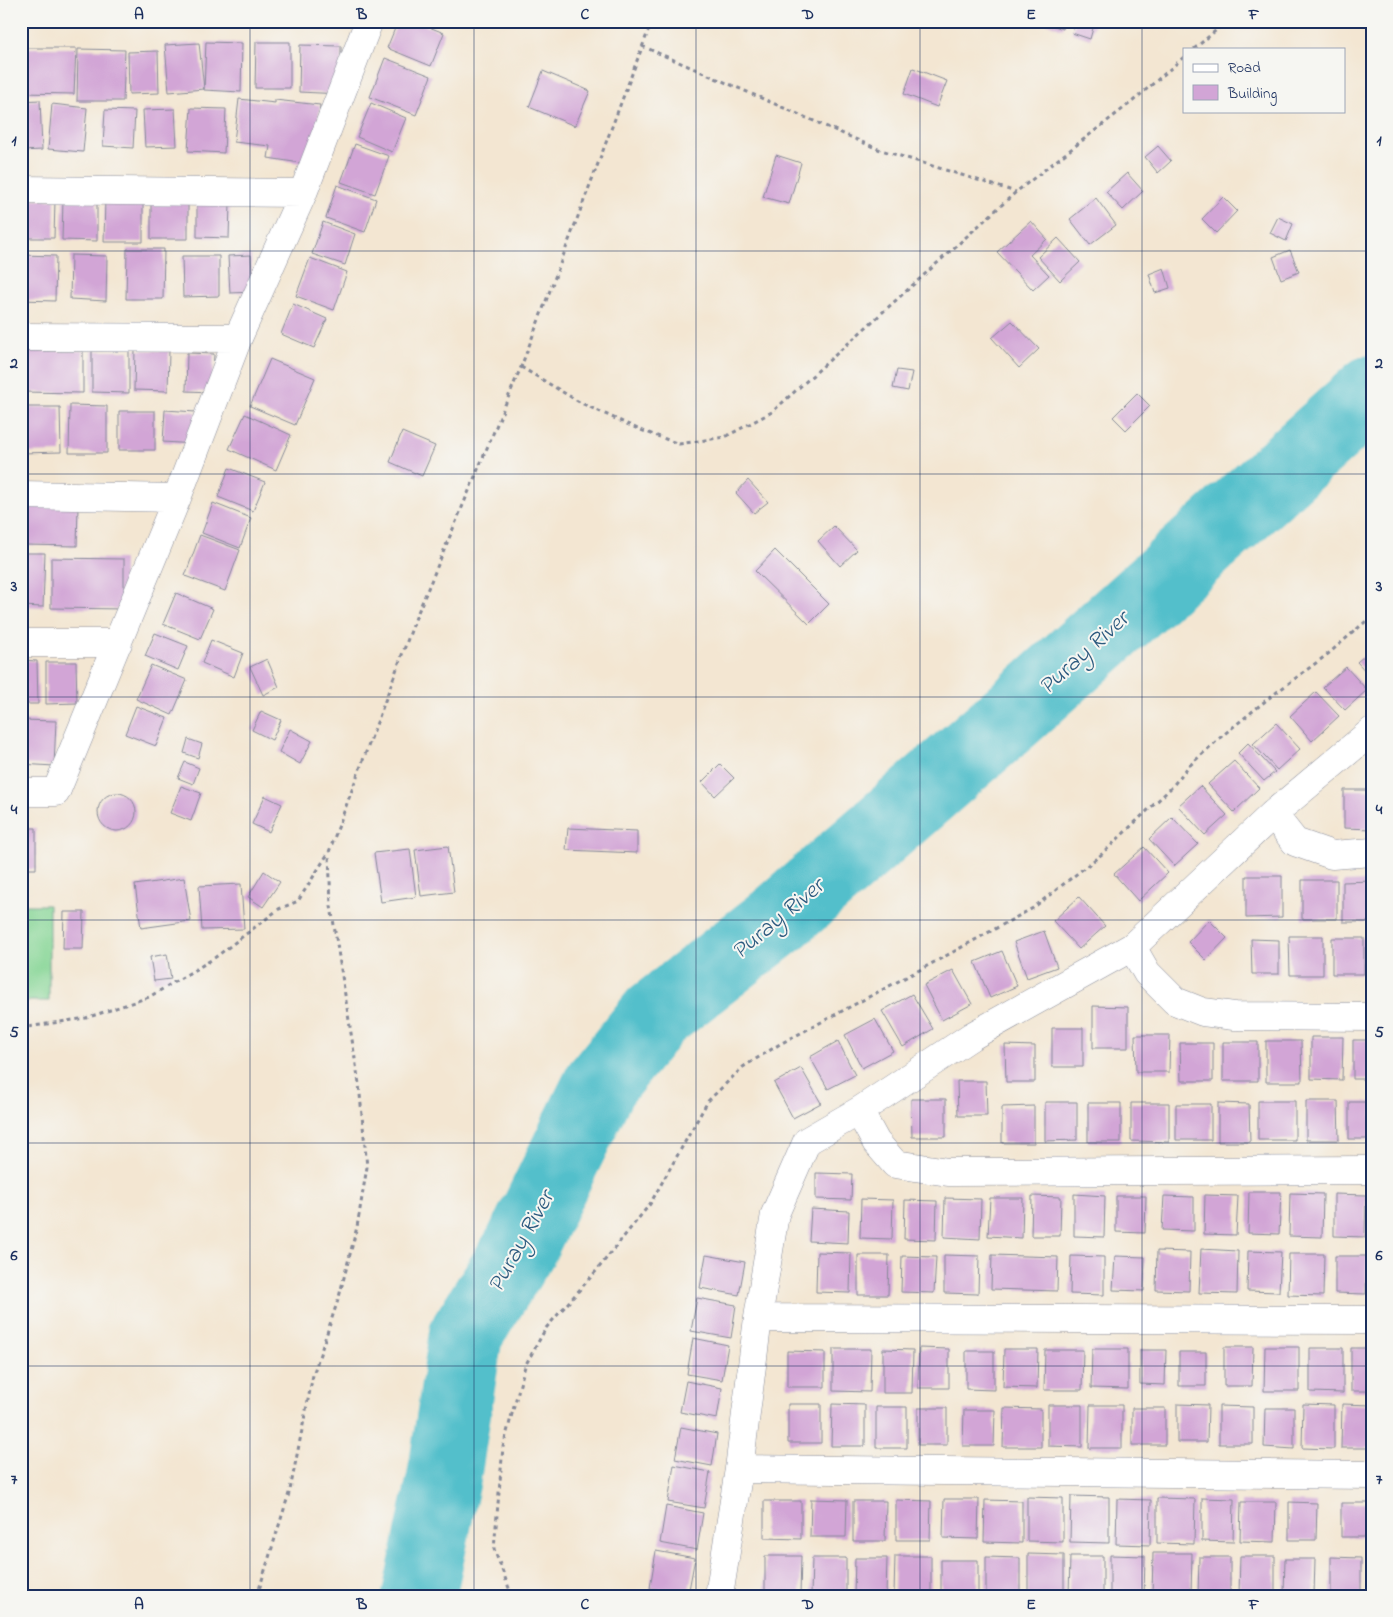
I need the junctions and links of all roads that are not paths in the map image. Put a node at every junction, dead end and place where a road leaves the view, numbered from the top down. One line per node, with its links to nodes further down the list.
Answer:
1 (369, 21): 3 (street)
2 (21, 190): 3 (street)
3 (303, 193): 5 (street)
4 (21, 337): 5 (street)
5 (238, 338): 7 (street)
6 (21, 495): 7 (street)
7 (176, 498): 8 (street)
8 (118, 642): 9 (street); 11 (street)
9 (21, 643)
10 (1372, 731): 12 (street)
11 (21, 792)
12 (1273, 814): 13 (street); 14 (street)
13 (1372, 852)
14 (1132, 947): 15 (street); 16 (street)
15 (1372, 1017)
16 (859, 1111): 17 (street); 18 (street)
17 (1372, 1170)
18 (758, 1318): 19 (street); 20 (street)
19 (1372, 1320)
20 (739, 1469): 21 (street); 22 (street)
21 (1372, 1474)
22 (719, 1596)

